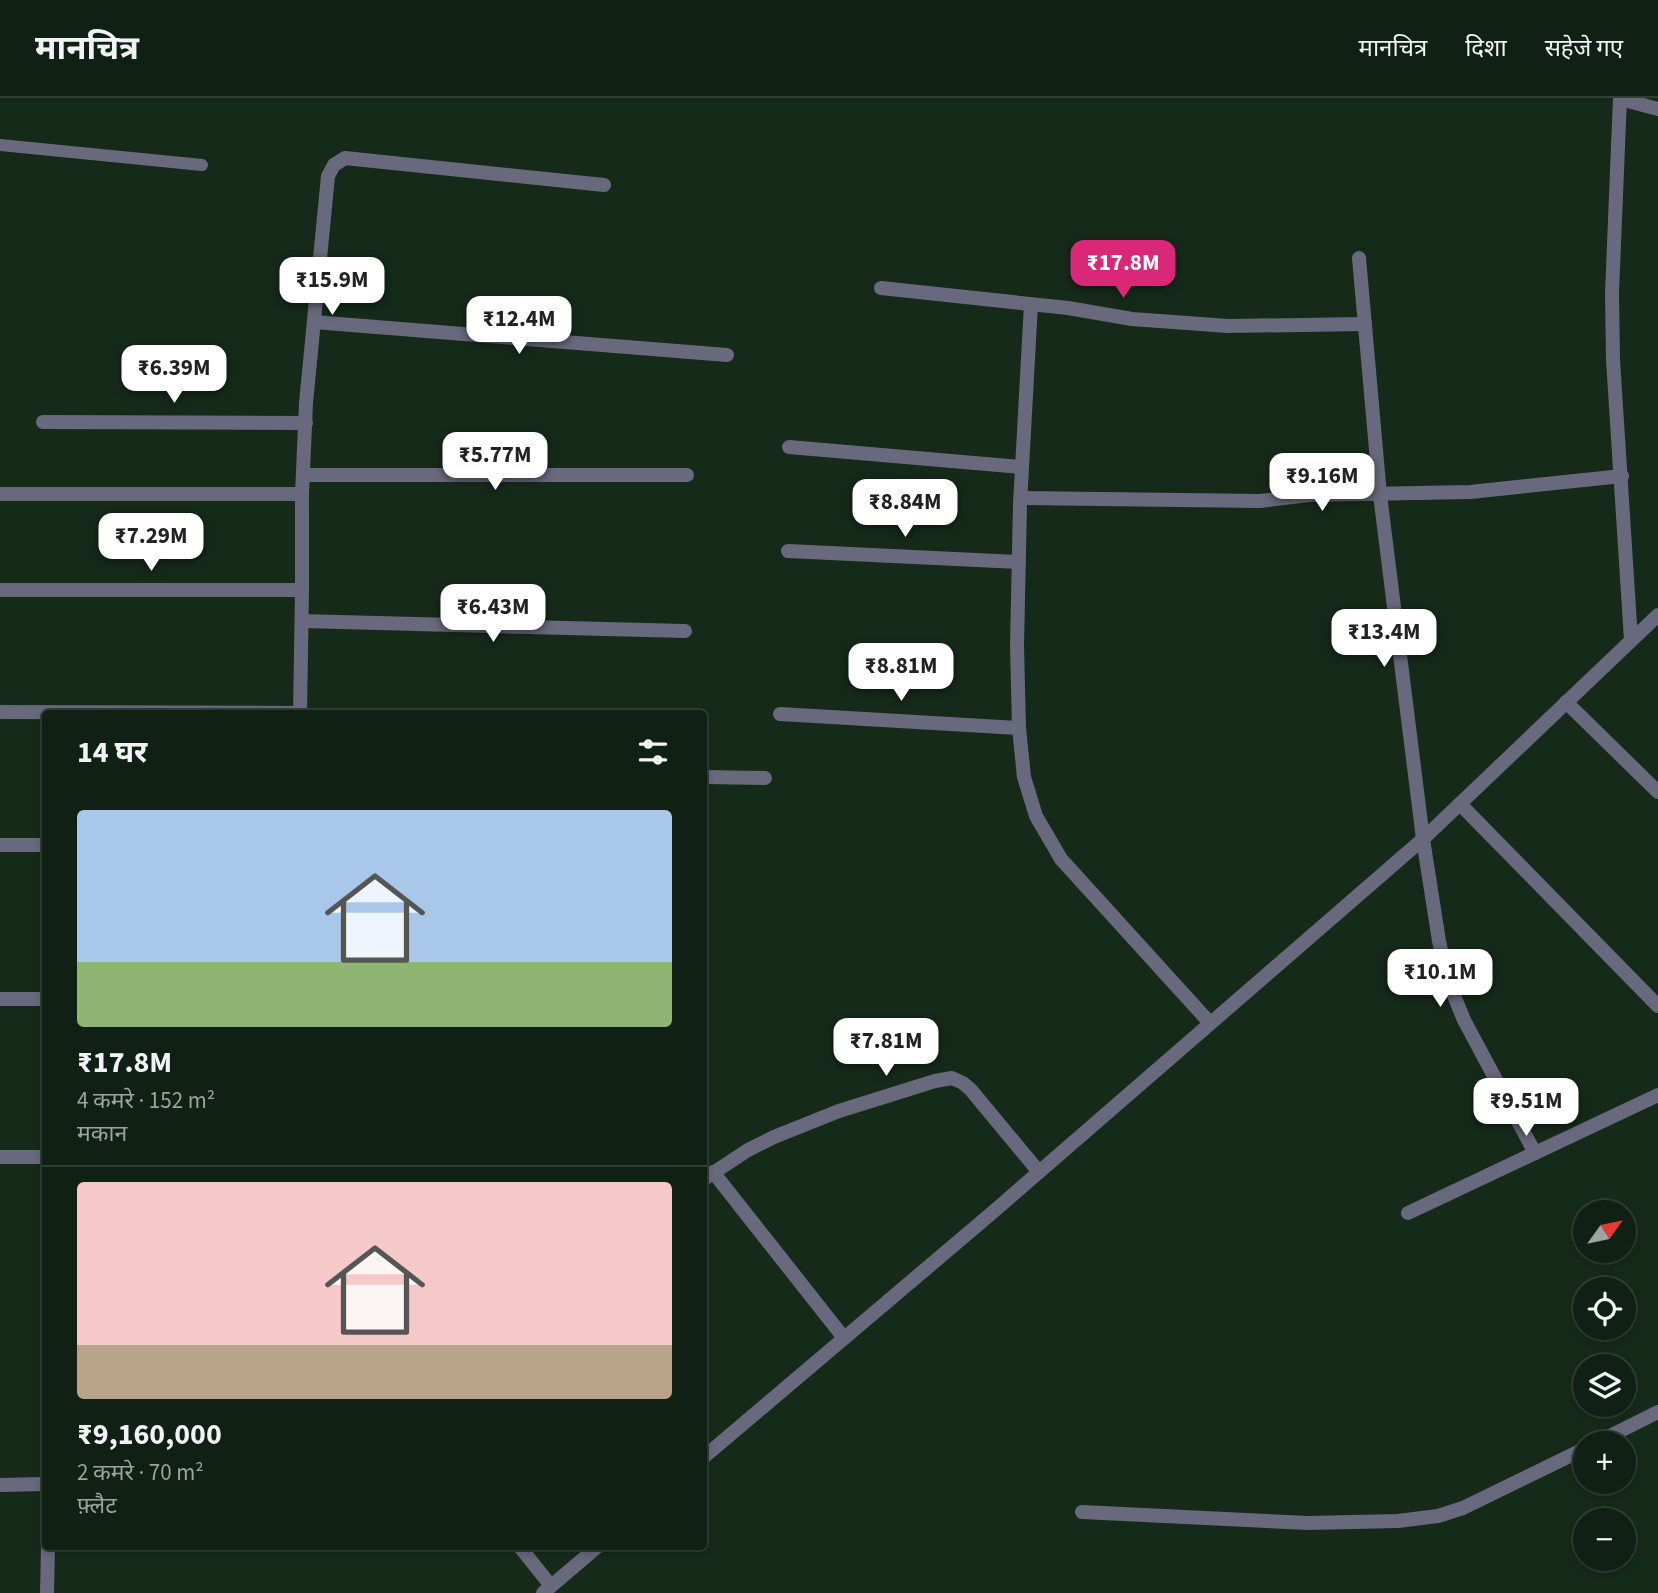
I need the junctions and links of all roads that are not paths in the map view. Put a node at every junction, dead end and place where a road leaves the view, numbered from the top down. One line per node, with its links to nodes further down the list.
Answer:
1 (1620, 99): 2 (street); 18 (street)
2 (1658, 109)
3 (0, 145): 4 (lane)
4 (202, 165)
5 (604, 185): 9 (street)
6 (1359, 258): 10 (street)
7 (881, 288): 8 (street)
8 (1031, 304): 10 (street); 15 (street)
9 (314, 322): 11 (street); 13 (street)
10 (1365, 324): 21 (street)
11 (727, 355)
12 (43, 422): 13 (street)
13 (306, 423): 16 (street)
14 (789, 447): 15 (street)
15 (1022, 467): 22 (street)
16 (303, 475): 17 (street); 20 (street)
17 (687, 475)
18 (1622, 477): 21 (street); 30 (street)
19 (0, 494): 20 (street)
20 (302, 494): 26 (street)
21 (1380, 495): 22 (street); 41 (street)
22 (1021, 498): 24 (street)
23 (788, 551): 24 (street)
24 (1019, 562): 36 (street)
25 (0, 590): 26 (street)
26 (302, 590): 28 (street)
27 (1658, 615): 30 (street)
28 (302, 621): 29 (street); 32 (street)
29 (685, 631)
30 (1631, 640): 31 (street)
31 (1566, 702): 39 (street); 40 (street)
32 (300, 710)
33 (0, 712): 34 (street)
34 (42, 712)
35 (780, 714): 36 (street)
36 (1019, 728): 47 (street)
37 (707, 777): 38 (street)
38 (765, 778)
39 (1658, 792)
40 (1460, 804): 41 (street); 46 (street)
41 (1423, 839): 47 (street); 49 (street)
42 (0, 845): 43 (street)
43 (42, 845)
44 (0, 999): 45 (street)
45 (42, 999)
46 (1658, 1006)
47 (1210, 1023): 52 (street)
48 (1658, 1095): 49 (street)
49 (1535, 1153): 54 (street)
50 (0, 1157): 51 (street)
51 (42, 1157)
52 (1039, 1172): 53 (street); 55 (street)
53 (708, 1175): 55 (street)
54 (1408, 1213)
55 (844, 1339): 58 (street)
56 (1658, 1412): 57 (street)
57 (1620, 1431)
58 (707, 1454)
59 (1573, 1454): 62 (street)
60 (42, 1484): 61 (street)
61 (0, 1485)
62 (1082, 1512)
63 (48, 1550): 67 (street)
64 (522, 1550): 66 (street)
65 (594, 1550): 66 (street)
66 (547, 1590)
67 (47, 1593)

